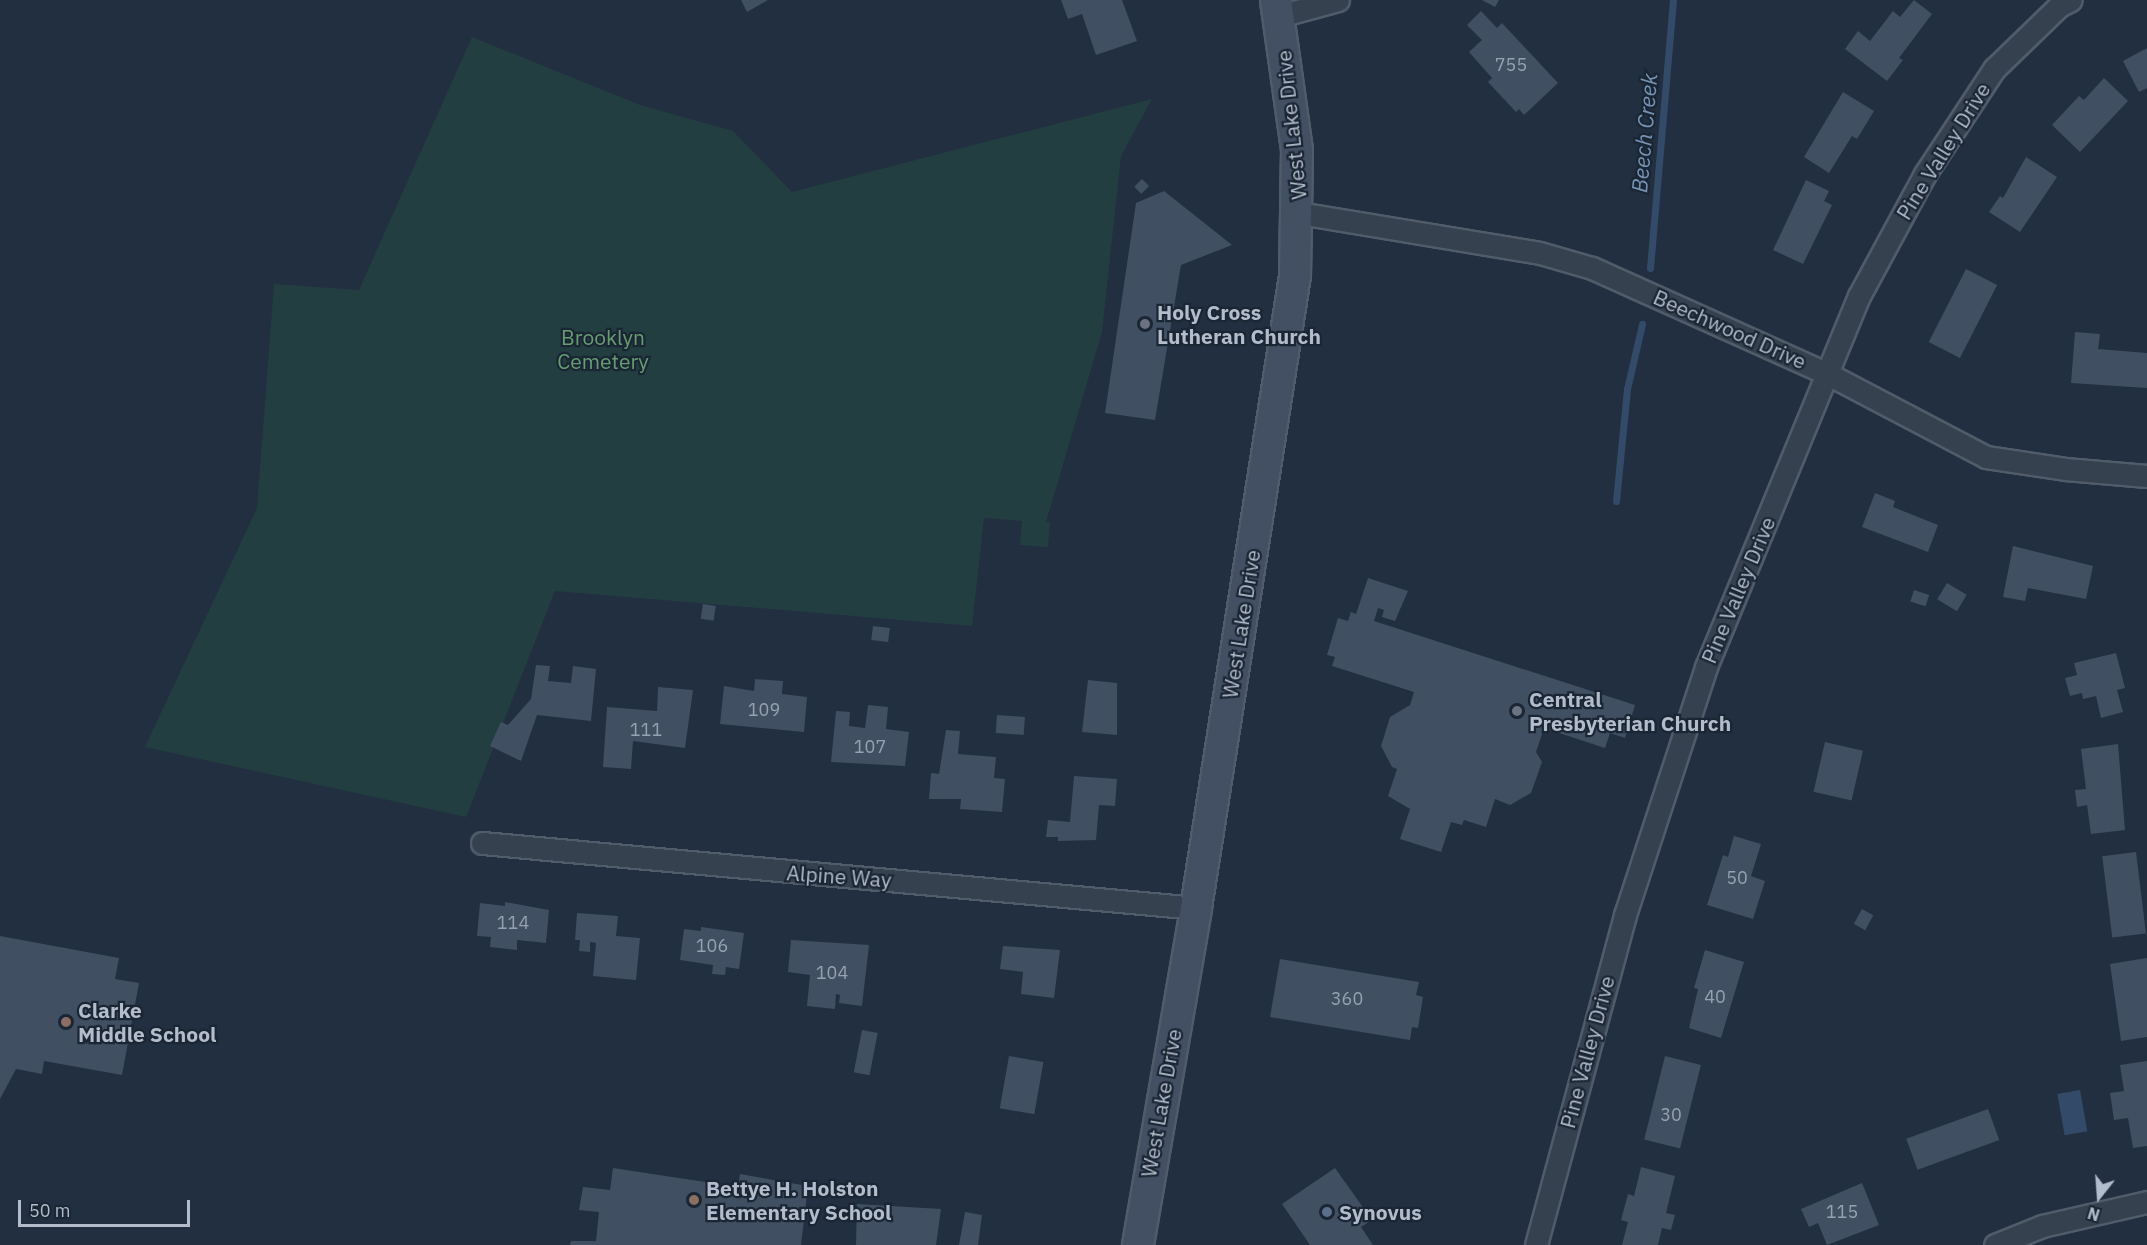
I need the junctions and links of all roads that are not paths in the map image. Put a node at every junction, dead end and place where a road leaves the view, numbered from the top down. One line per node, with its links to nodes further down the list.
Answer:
1 (1338, 0): 3 (street)
2 (2071, 0): 5 (street, Pine Valley Drive)
3 (1277, 8): 4 (main road, West Lake Drive)
4 (1299, 213): 5 (street, Beechwood Drive); 8 (main road, West Lake Drive)
5 (1828, 374): 6 (street, Beechwood Drive); 11 (street, Pine Valley Drive)
6 (2147, 476)
7 (482, 843): 8 (street, Alpine Way)
8 (1196, 908): 10 (main road, West Lake Drive)
9 (2147, 1202): 12 (street)
10 (1138, 1245)
11 (1536, 1245)
12 (1995, 1245)

